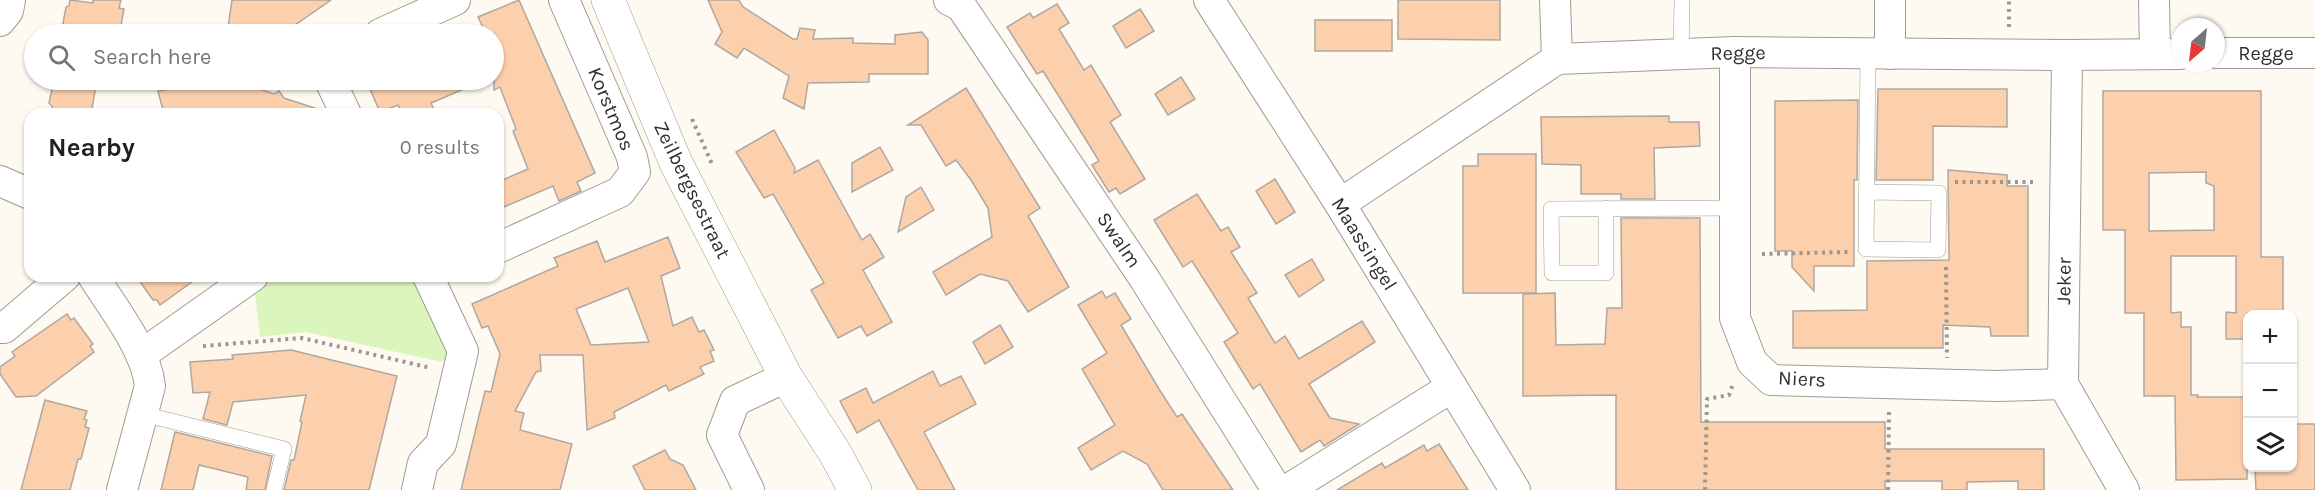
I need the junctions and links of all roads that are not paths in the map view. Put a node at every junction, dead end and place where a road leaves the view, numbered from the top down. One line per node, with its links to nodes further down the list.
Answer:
1 (10, 0): 11 (street)
2 (455, 0): 12 (street)
3 (564, 0): 29 (street, Korstmos)
4 (608, 0): 36 (street, Zeilbergsestraat)
5 (949, 0): 45 (street, Swalm)
6 (1209, 0): 26 (street, Maassingel)
7 (1555, 0): 20 (street)
8 (1682, 0): 15 (lane)
9 (1890, 0): 16 (street)
10 (2154, 0): 17 (street)
11 (0, 21)
12 (402, 24)
13 (1735, 52): 15 (street, Regge); 16 (street, Regge); 28 (street, Niers)
14 (2315, 53): 18 (street, Regge)
15 (1681, 54): 20 (street, Regge)
16 (1879, 54): 19 (street, Regge); 25 (lane)
17 (2167, 54): 19 (street, Regge)
18 (2225, 54)
19 (2067, 55): 37 (street, Jeker)
20 (1557, 59): 26 (street)
21 (334, 90): 22 (street)
22 (343, 108)
23 (0, 181): 24 (street)
24 (24, 191)
25 (1866, 192): 25 (lane)
26 (1340, 204): 38 (street, Maassingel)
27 (1606, 208): 27 (lane); 28 (lane)
28 (1735, 208): 37 (street, Niers)
29 (504, 245)
30 (58, 282): 34 (street)
31 (97, 282): 35 (street)
32 (245, 282): 35 (street)
33 (434, 282): 42 (street)
34 (0, 328)
35 (141, 355): 39 (street)
36 (786, 377): 43 (street); 44 (street, Zeilbergsestraat)
37 (2063, 384): 48 (street)
38 (1452, 387): 46 (street); 47 (street, Maassingel)
39 (143, 414): 40 (street); 41 (lane)
40 (122, 490)
41 (274, 490)
42 (417, 490)
43 (748, 490)
44 (855, 490)
45 (1277, 490)
46 (1287, 490)
47 (1515, 490)
48 (2124, 490)

